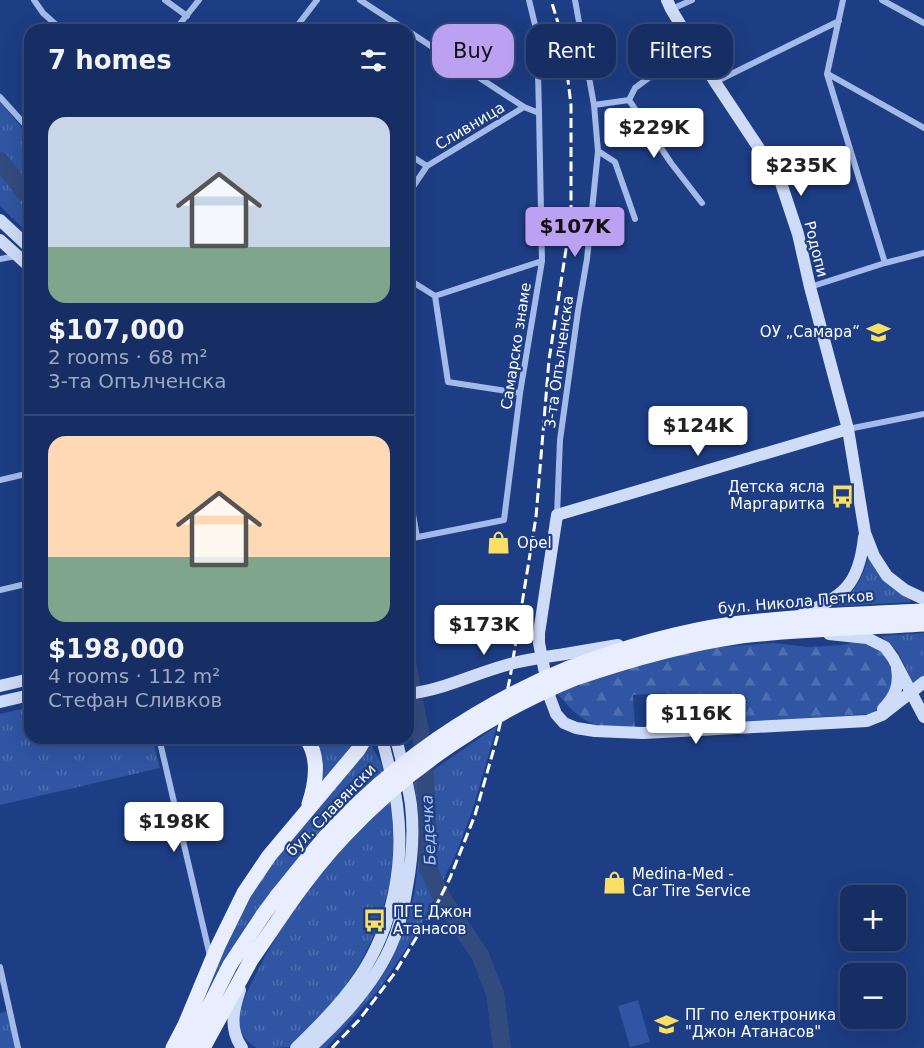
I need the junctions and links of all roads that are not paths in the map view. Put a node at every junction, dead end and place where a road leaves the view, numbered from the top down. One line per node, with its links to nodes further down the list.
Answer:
1 (34, 0): 15 (street)
2 (165, 0): 12 (street)
3 (199, 0): 12 (street)
4 (317, 0): 17 (street)
5 (360, 0): 18 (street)
6 (529, 0): 29 (street, Самарско знаме)
7 (575, 0): 27 (street, 3-та Опълченска)
8 (692, 0): 11 (street)
9 (843, 0): 13 (street)
10 (882, 0): 14 (street)
11 (669, 5): 19 (street, Родопи)
12 (187, 16): 16 (street)
13 (839, 21): 21 (street); 24 (street)
14 (924, 23)
15 (55, 24)
16 (181, 24)
17 (299, 24)
18 (396, 24)
19 (680, 24)
20 (414, 36): 28 (street)
21 (827, 74): 31 (street); 46 (street)
22 (648, 78): 26 (street)
23 (713, 78): 24 (street, Родопи)
24 (715, 82): 48 (street, Родопи)
25 (0, 97): 30 (street)
26 (629, 100): 27 (street); 36 (street)
27 (594, 105): 32 (street, 3-та Опълченска)
28 (524, 107): 29 (street); 34 (street, Сливница)
29 (539, 113): 44 (street, Самарско знаме)
30 (24, 123)
31 (924, 128)
32 (598, 151): 37 (street); 55 (street, 3-та Опълченска)
33 (414, 158): 34 (street)
34 (427, 166): 35 (street, Сливница)
35 (414, 185)
36 (702, 203)
37 (635, 219)
38 (0, 220): 40 (street)
39 (0, 240): 42 (street)
40 (24, 242)
41 (924, 253): 46 (street)
42 (16, 256): 43 (street); 45 (street)
43 (0, 259)
44 (542, 261): 49 (street); 50 (street, Самарско знаме)
45 (24, 262)
46 (885, 263): 48 (street)
47 (414, 283): 49 (street)
48 (810, 287): 52 (street, Родопи)
49 (435, 296): 50 (street)
50 (520, 393): 58 (street, Самарско знаме)
51 (924, 414): 52 (street)
52 (848, 429): 55 (street); 57 (street, Родопи)
53 (24, 474): 54 (street)
54 (0, 480)
55 (557, 515): 76 (street)
56 (414, 520): 58 (street)
57 (865, 533): 62 (street, Родопи); 65 (street, Родопи)
58 (417, 537): 59 (street)
59 (414, 538)
60 (24, 584): 61 (street)
61 (0, 590)
62 (924, 599)
63 (924, 611): 65 (main road, бул. Никола Петков)
64 (924, 624): 65 (main road, бул. Никола Петков)
65 (797, 625): 66 (street); 67 (main road, бул. Никола Петков); 67 (main road, бул. Никола Петков)
66 (897, 664): 72 (street); 76 (street)
67 (569, 667): 71 (street, bridge); 85 (main road, бул. Славянски, bridge)
68 (24, 680): 70 (street)
69 (924, 682): 72 (street)
70 (0, 686)
71 (414, 693)
72 (911, 693): 75 (street); 76 (street)
73 (24, 696): 74 (street)
74 (0, 702)
75 (924, 717)
76 (852, 723)
77 (160, 744): 87 (street)
78 (310, 744): 84 (main road)
79 (362, 744): 84 (main road)
80 (378, 744): 83 (street)
81 (384, 744): 83 (street)
82 (397, 744): 95 (street)
83 (386, 754): 94 (street)
84 (307, 809): 87 (main road)
85 (283, 899): 86 (main road, бул. Славянски); 91 (main road, бул. Славянски)
86 (251, 960): 92 (main road, бул. Славянски); 93 (street)
87 (212, 963): 90 (main road)
88 (0, 967): 89 (street)
89 (18, 1048)
90 (173, 1048)
91 (188, 1048)
92 (203, 1048)
93 (242, 1048)
94 (296, 1048)
95 (310, 1048)

